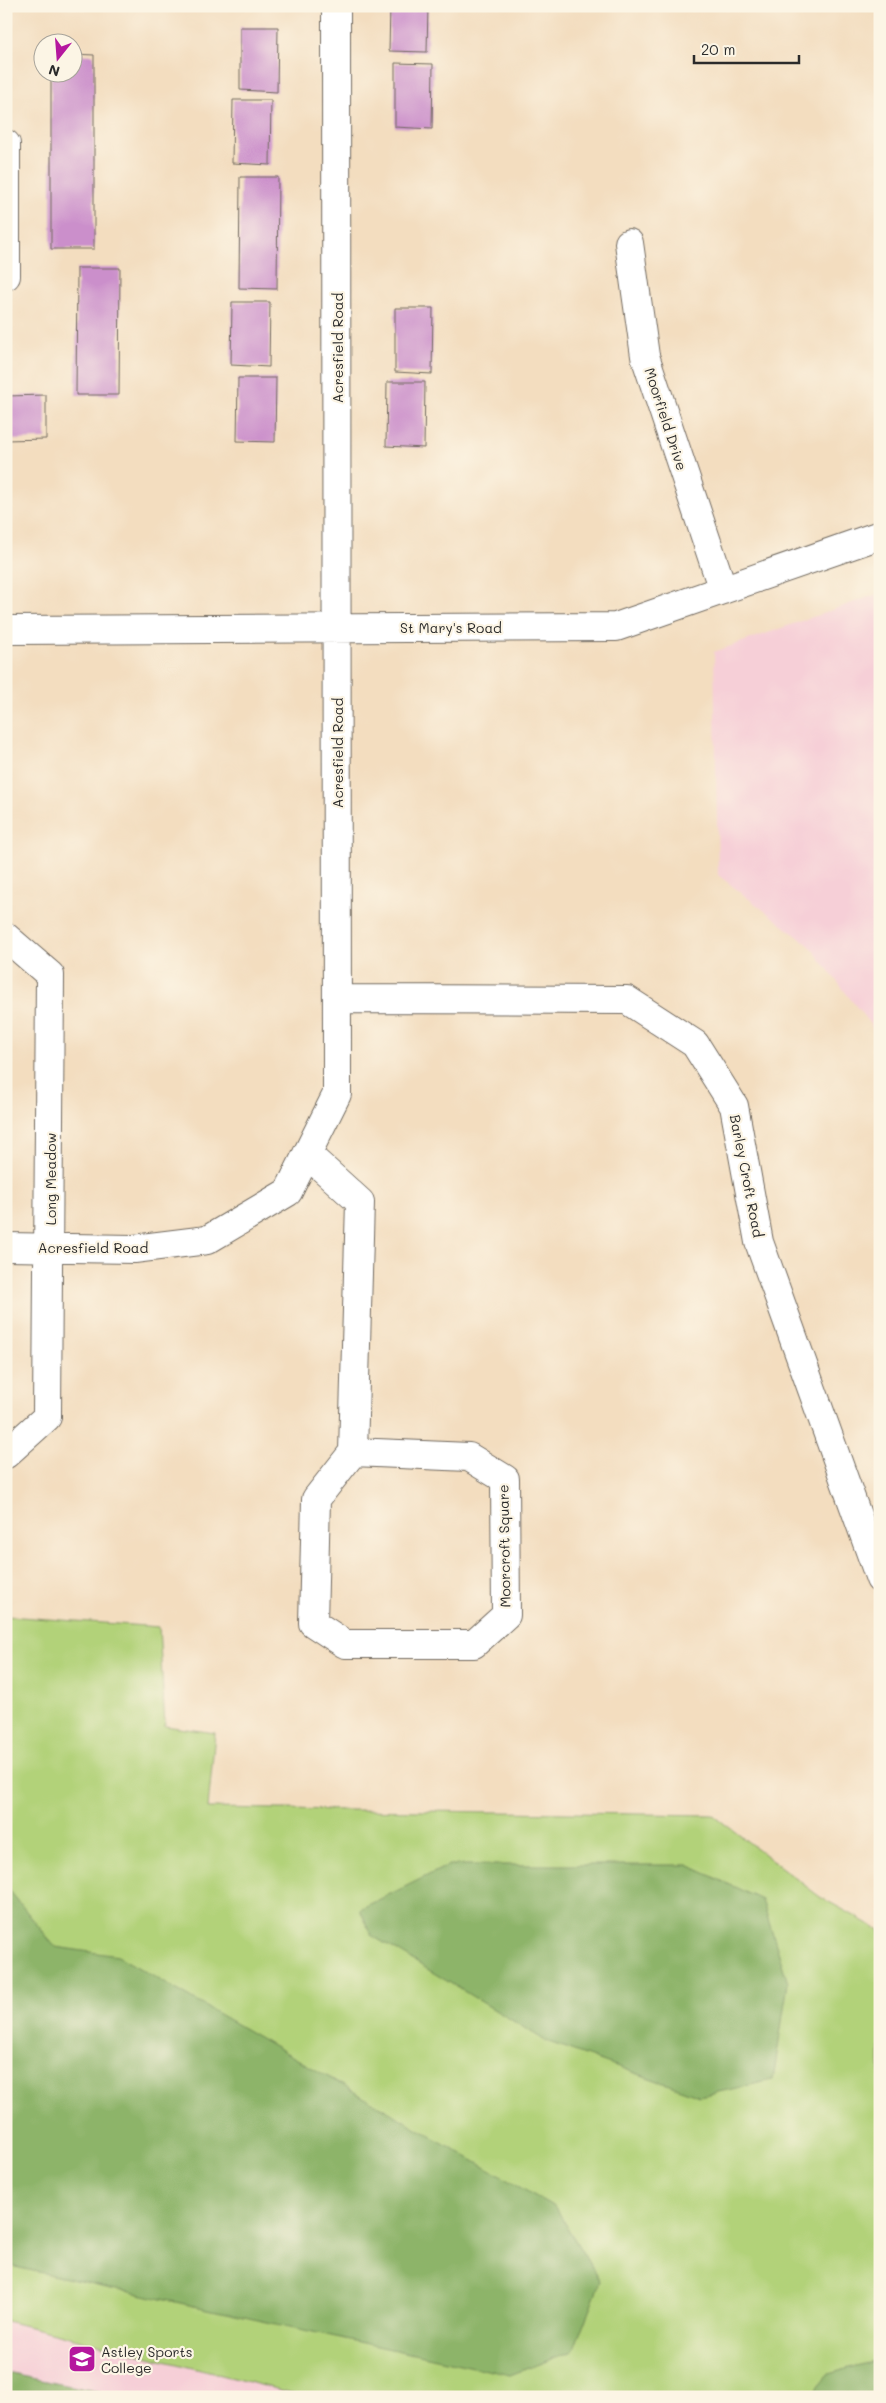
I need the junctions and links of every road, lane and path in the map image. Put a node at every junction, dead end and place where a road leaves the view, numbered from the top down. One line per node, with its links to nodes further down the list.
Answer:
1 (336, 6): 7 (street, Acresfield Road)
2 (6, 144): 4 (street)
3 (628, 243): 6 (street, Moorfield Drive)
4 (6, 276)
5 (880, 535): 6 (street, St Mary's Road)
6 (723, 590): 7 (street, St Mary's Road)
7 (337, 627): 8 (street, St Mary's Road); 10 (street, Acresfield Road)
8 (6, 630)
9 (6, 936): 13 (street, Long Meadow)
10 (337, 999): 11 (street, Acresfield Road); 16 (street, Barley Croft Road)
11 (307, 1154): 13 (street, Acresfield Road); 14 (street)
12 (6, 1247): 13 (street, Acresfield Road)
13 (49, 1248): 15 (street, Long Meadow)
14 (353, 1452): 14 (street, Moorcroft Square)
15 (6, 1454)
16 (880, 1579)

